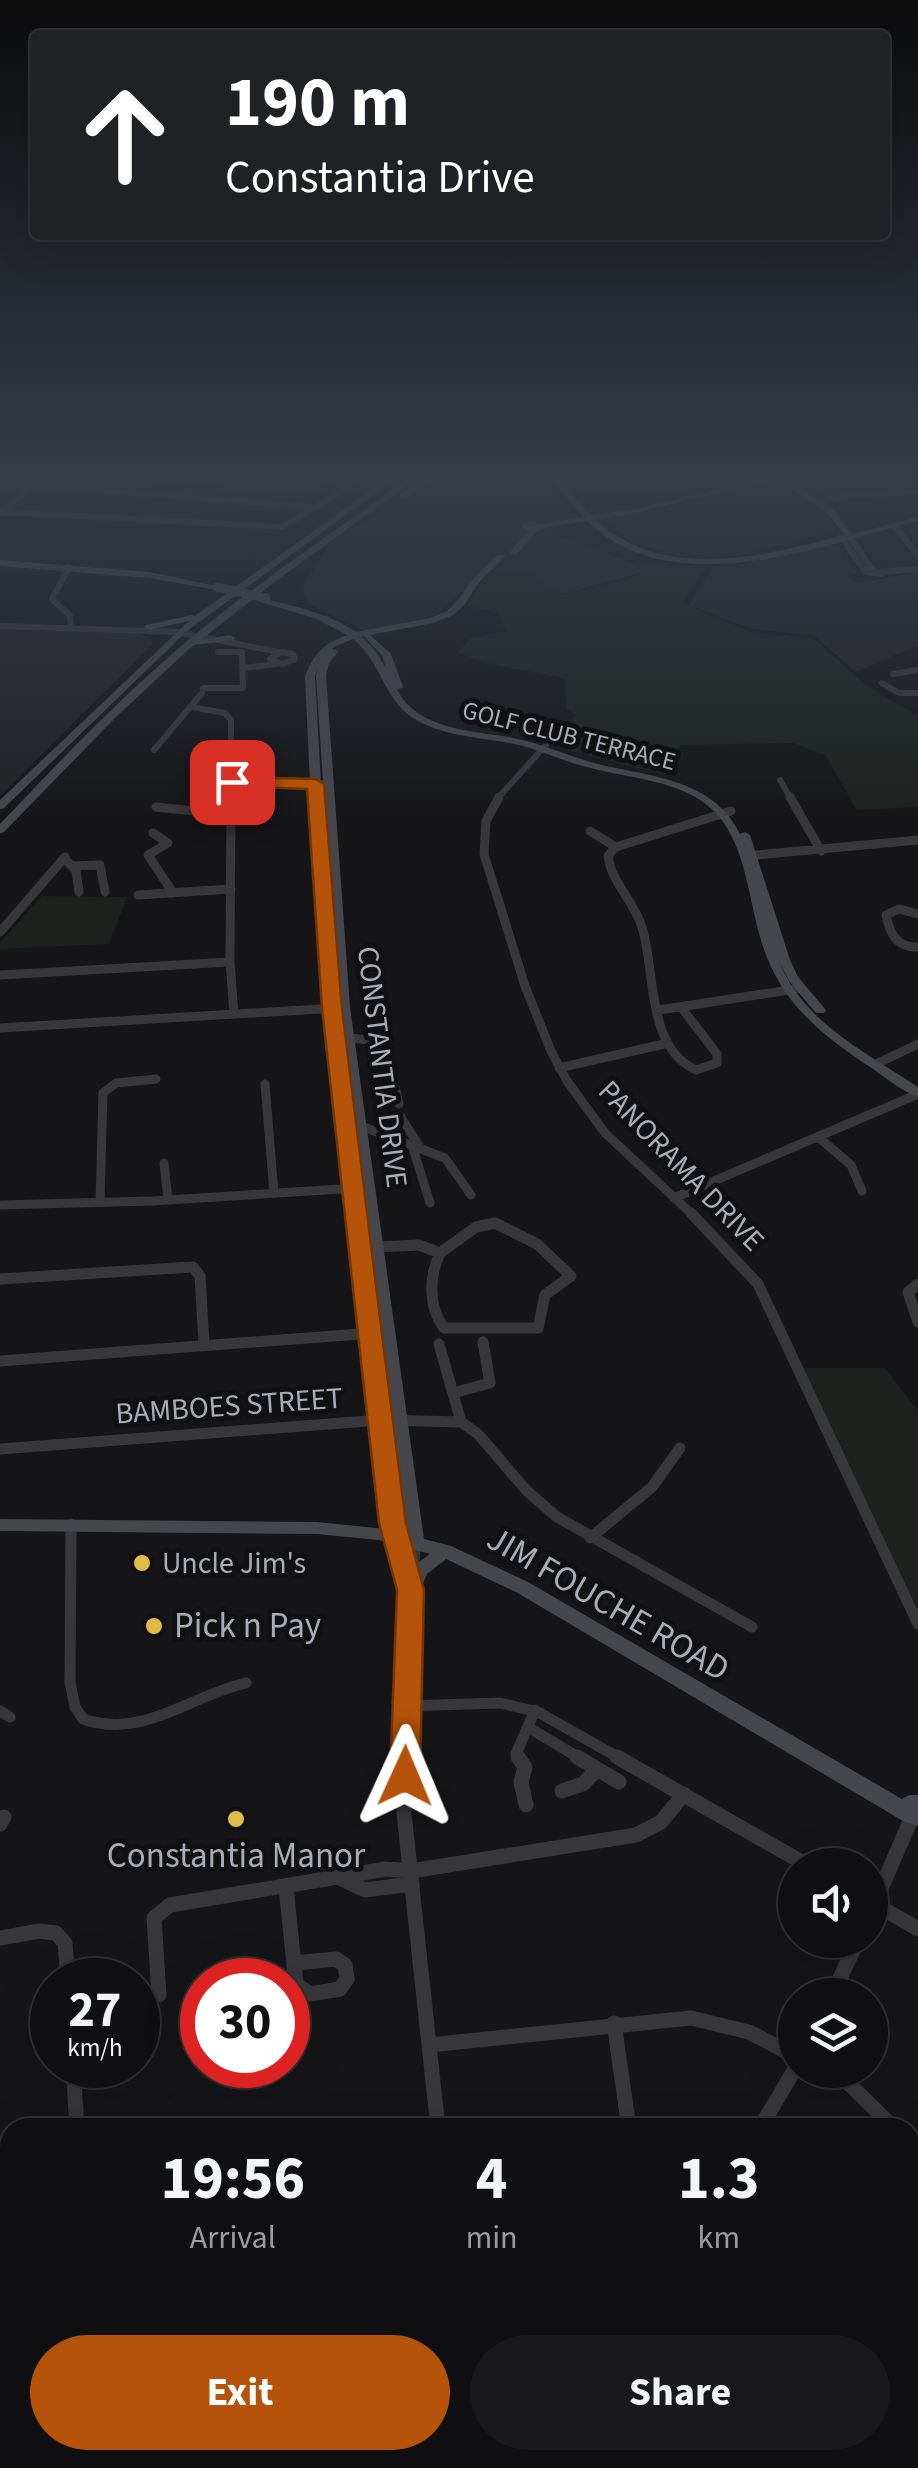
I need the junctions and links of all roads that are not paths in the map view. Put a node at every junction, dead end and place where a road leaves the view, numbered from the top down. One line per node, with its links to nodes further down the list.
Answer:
1 (56, 594): 10 (street)
2 (230, 594): 7 (street)
3 (239, 594): 6 (street, GOLF CLUB TERRACE, bridge)
4 (255, 594): 8 (street)
5 (466, 594): 16 (street, CONSTANTIA DRIVE)
6 (264, 600): 11 (street, GOLF CLUB TERRACE); 16 (street, GOLF CLUB TERRACE)
7 (200, 616): 12 (street); 14 (street)
8 (222, 619): 15 (street); 17 (street)
9 (0, 624): 10 (street)
10 (71, 626): 12 (street); 13 (street)
11 (334, 626): 16 (street, GOLF CLUB TERRACE); 18 (street)
12 (148, 628): 14 (street)
13 (136, 630): 14 (street); 19 (street)
14 (182, 631): 15 (street); 19 (street)
15 (202, 634): 17 (street); 20 (street)
16 (365, 636): 18 (street, CONSTANTIA DRIVE); 28 (street, GOLF CLUB TERRACE); 32 (street, CONSTANTIA DRIVE)
17 (229, 638): 20 (street); 22 (street)
18 (328, 646): 32 (street, CONSTANTIA DRIVE)
19 (162, 648): 34 (street)
20 (182, 650): 37 (street)
21 (218, 652): 22 (street)
22 (243, 668): 27 (street)
23 (918, 670): 24 (street)
24 (894, 674)
25 (882, 683): 26 (street)
26 (918, 692)
27 (191, 706): 29 (street); 31 (street)
28 (544, 747): 36 (street, GOLF CLUB TERRACE); 68 (street, PANORAMA DRIVE)
29 (154, 750)
30 (780, 780): 42 (street)
31 (232, 782): 32 (street); 33 (street)
32 (322, 784): 59 (street, CONSTANTIA DRIVE)
33 (232, 794): 35 (street); 46 (street)
34 (0, 806)
35 (156, 807)
36 (727, 812): 41 (street); 43 (street)
37 (1, 829)
38 (590, 831): 41 (street)
39 (153, 833): 49 (street)
40 (918, 840): 42 (street)
41 (616, 847): 60 (street)
42 (820, 851): 43 (street)
43 (747, 855): 57 (street)
44 (102, 860): 45 (street)
45 (75, 866): 47 (street); 48 (street); 52 (street)
46 (231, 890): 49 (street); 55 (street)
47 (79, 892)
48 (105, 892)
49 (173, 893): 50 (street)
50 (138, 895)
51 (918, 914): 53 (street)
52 (0, 932)
53 (918, 947)
54 (375, 960): 64 (street)
55 (230, 962): 56 (street); 61 (street)
56 (0, 975)
57 (795, 989): 58 (street); 67 (street)
58 (681, 1007): 60 (street); 65 (street)
59 (338, 1008): 61 (street); 63 (street, CONSTANTIA DRIVE); 77 (street, CONSTANTIA DRIVE)
60 (658, 1010): 65 (street)
61 (234, 1014): 62 (street)
62 (0, 1028)
63 (348, 1038): 64 (street); 73 (street, CONSTANTIA DRIVE)
64 (372, 1040): 75 (street)
65 (664, 1044): 68 (street)
66 (918, 1044): 67 (street)
67 (881, 1062): 70 (street); 72 (street)
68 (559, 1068): 81 (street, PANORAMA DRIVE)
69 (156, 1079): 82 (street)
70 (918, 1082)
71 (266, 1084): 79 (street)
72 (918, 1094): 74 (street)
73 (360, 1126): 75 (street); 77 (street, CONSTANTIA DRIVE)
74 (818, 1137): 78 (street); 81 (street)
75 (417, 1147): 80 (street); 84 (street)
76 (164, 1163): 83 (street)
77 (362, 1188): 79 (street); 86 (street, CONSTANTIA DRIVE); 92 (street, CONSTANTIA DRIVE)
78 (862, 1191)
79 (274, 1193): 83 (street)
80 (471, 1195)
81 (674, 1198): 110 (street, PANORAMA DRIVE)
82 (100, 1200): 83 (street); 85 (street)
83 (168, 1200)
84 (430, 1203)
85 (0, 1205)
86 (376, 1246): 87 (street); 91 (street, CONSTANTIA DRIVE)
87 (440, 1253): 87 (street)
88 (0, 1279): 94 (street)
89 (918, 1284): 90 (street)
90 (918, 1322)
91 (387, 1332): 92 (street); 99 (street, CONSTANTIA DRIVE)
92 (370, 1334): 94 (street); 98 (street, CONSTANTIA DRIVE)
93 (483, 1342): 97 (street)
94 (204, 1344): 96 (street)
95 (440, 1344): 97 (street)
96 (0, 1360)
97 (453, 1393): 100 (street)
98 (381, 1420): 99 (street, BAMBOES STREET); 102 (street, BAMBOES STREET); 105 (street, CONSTANTIA DRIVE)
99 (398, 1420): 100 (street, BAMBOES STREET); 107 (street, CONSTANTIA DRIVE)
100 (462, 1422): 106 (street)
101 (680, 1448): 106 (street)
102 (0, 1449)
103 (2, 1524): 104 (street, JIM FOUCHE ROAD)
104 (71, 1524): 105 (street, JIM FOUCHE ROAD); 112 (street)
105 (396, 1538): 107 (street, JIM FOUCHE ROAD); 109 (street)
106 (590, 1538): 111 (street)
107 (416, 1542): 108 (street, JIM FOUCHE ROAD); 109 (street)
108 (445, 1552): 109 (street); 121 (street, JIM FOUCHE ROAD)
109 (410, 1592): 113 (street)
110 (918, 1624)
111 (752, 1627)
112 (246, 1683)
113 (406, 1706): 114 (street); 124 (street)
114 (534, 1710): 115 (street); 119 (street)
115 (528, 1727): 116 (street); 120 (street)
116 (598, 1769): 117 (street); 118 (street)
117 (619, 1782)
118 (562, 1790)
119 (684, 1794): 122 (street); 124 (street)
120 (526, 1805)
121 (913, 1811): 123 (street)
122 (778, 1848)
123 (888, 1868)
124 (412, 1877): 125 (street); 133 (street)
125 (286, 1887): 130 (street); 131 (street)
126 (888, 1914): 127 (street)
127 (918, 1929)
128 (0, 1938): 129 (street)
129 (66, 1958)
130 (157, 1958)
131 (293, 1958)
132 (614, 2022): 133 (street); 134 (street); 140 (street)
133 (429, 2044): 139 (street)
134 (778, 2047)
135 (75, 2088): 138 (street)
136 (784, 2088): 141 (street)
137 (854, 2088): 142 (street)
138 (77, 2118)
139 (437, 2118)
140 (628, 2118)
141 (766, 2118)
142 (884, 2118)

